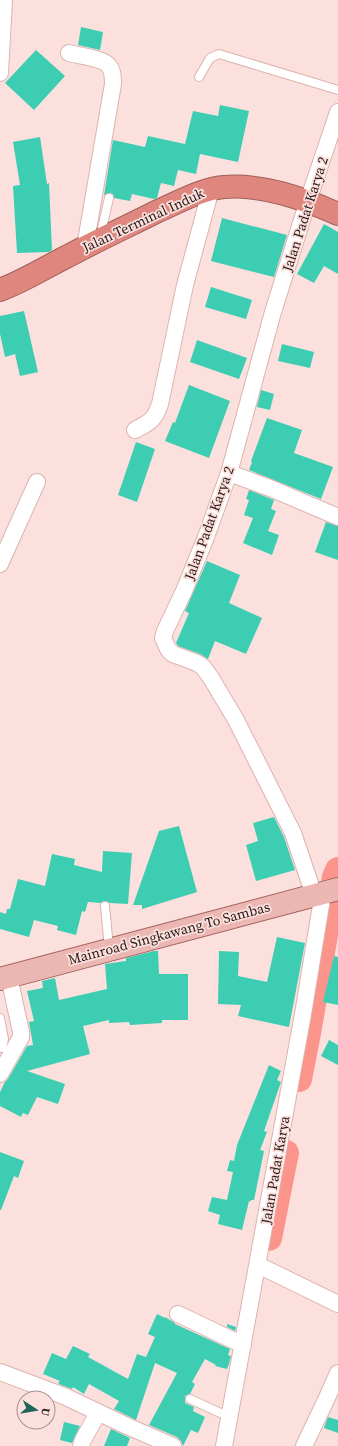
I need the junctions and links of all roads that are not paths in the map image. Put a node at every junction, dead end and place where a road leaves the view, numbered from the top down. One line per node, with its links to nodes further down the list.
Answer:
1 (4, 0): 3 (street)
2 (69, 53): 11 (street)
3 (0, 73)
4 (199, 77): 5 (lane)
5 (338, 90)
6 (336, 122): 9 (street, Jalan Padat Karya 2)
7 (211, 189): 9 (highway, Jalan Terminal Induk); 11 (highway, Jalan Terminal Induk); 13 (street)
8 (109, 198): 11 (lane)
9 (308, 201): 10 (highway, Jalan Terminal Induk); 14 (street, Jalan Padat Karya 2)
10 (338, 214)
11 (92, 243): 12 (highway, Jalan Terminal Induk)
12 (0, 290)
13 (135, 430)
14 (229, 473): 16 (street); 18 (street, Jalan Padat Karya 2)
15 (37, 482): 17 (street)
16 (338, 517)
17 (0, 564)
18 (325, 892): 20 (main road, Mainroad Singkawang To Sambas); 25 (street, Jalan Padat Karya)
19 (105, 906): 20 (lane)
20 (109, 949): 21 (main road, Mainroad Singkawang To Sambas)
21 (4, 978): 24 (street)
22 (0, 1018): 23 (lane)
23 (0, 1048)
24 (0, 1074)
25 (258, 1265): 26 (street); 28 (street, Jalan Padat Karya)
26 (338, 1304)
27 (178, 1314): 28 (street)
28 (243, 1344): 33 (street, Jalan Padat Karya)
29 (0, 1372): 32 (street)
30 (338, 1373): 37 (street)
31 (190, 1399): 33 (lane)
32 (98, 1413): 34 (street); 35 (street)
33 (229, 1417): 36 (street, Jalan Padat Karya)
34 (80, 1446)
35 (173, 1446)
36 (224, 1446)
37 (304, 1446)

